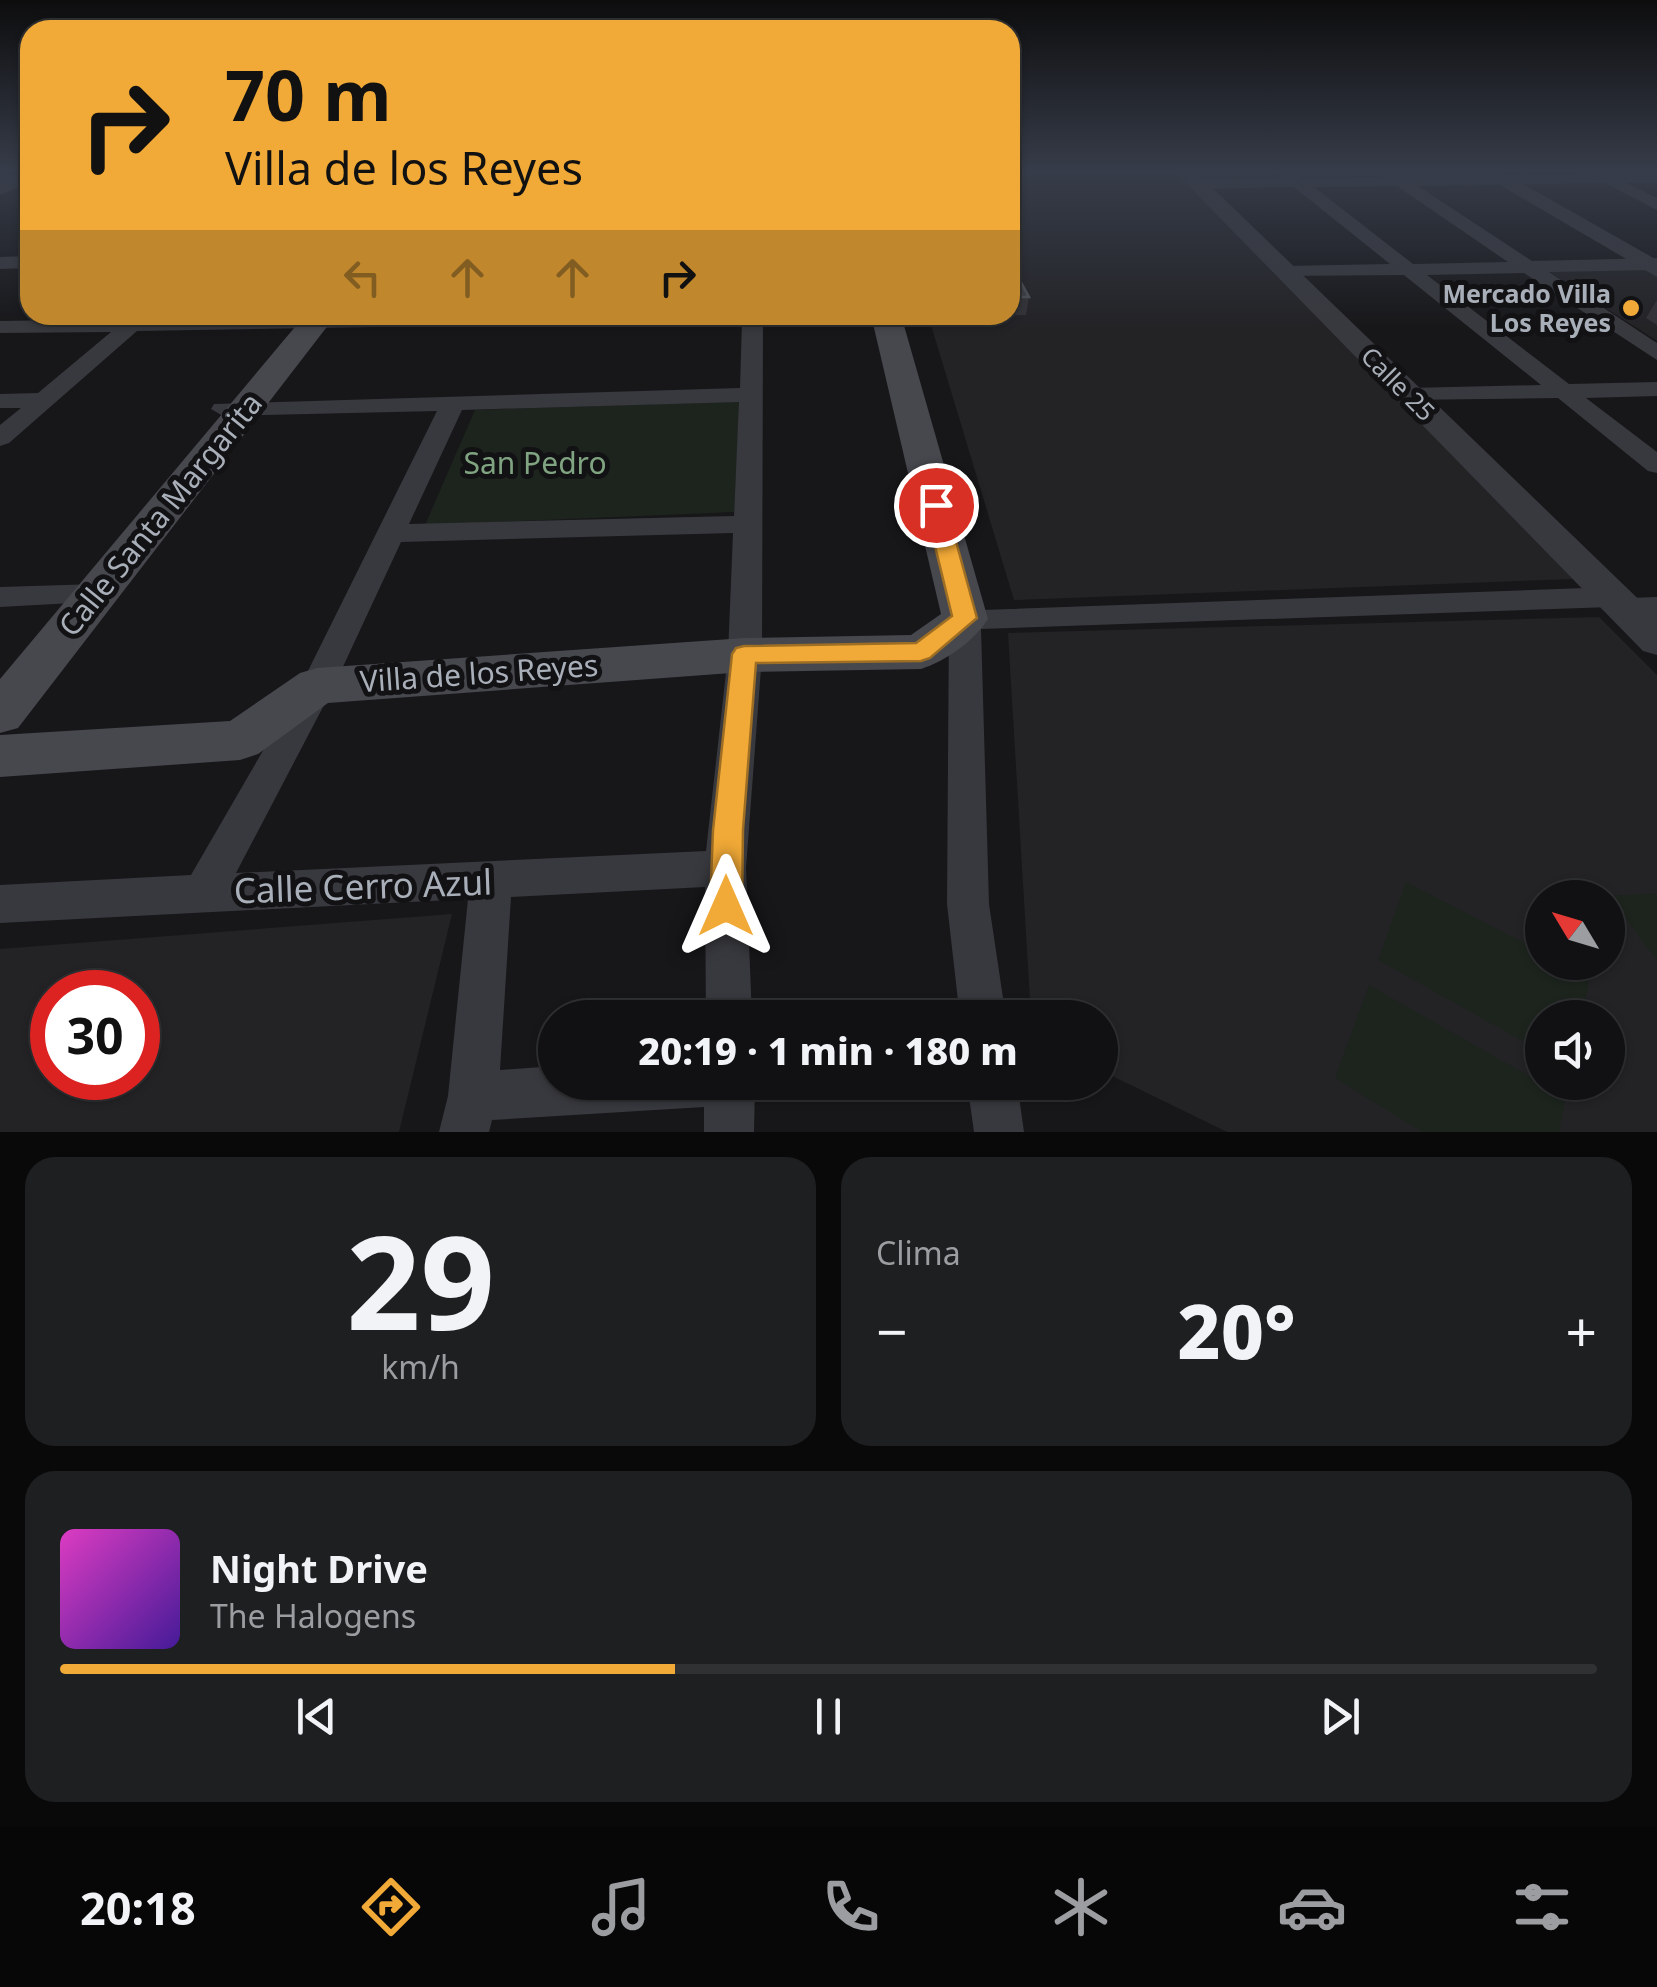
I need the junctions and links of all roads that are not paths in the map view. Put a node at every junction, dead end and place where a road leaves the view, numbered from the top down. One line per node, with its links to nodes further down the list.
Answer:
1 (1237, 224): 8 (street, Calle 25)
2 (1350, 224): 7 (street)
3 (1463, 224): 5 (street)
4 (1579, 224): 6 (street)
5 (1526, 266): 6 (street); 7 (street); 13 (street)
6 (1654, 266)
7 (1408, 269): 8 (street); 15 (street)
8 (1286, 272): 17 (street, Calle 25)
9 (132, 325): 18 (street)
10 (303, 325): 21 (main road, Calle Santa Margarita)
11 (753, 325): 16 (street)
12 (889, 325): 29 (main road)
13 (1657, 354)
14 (1657, 388): 15 (street)
15 (1564, 391): 17 (street); 23 (street)
16 (751, 395): 20 (street); 24 (street)
17 (1409, 396): 28 (street, Calle 25)
18 (42, 400): 19 (street); 22 (street)
19 (0, 401)
20 (454, 402): 21 (street); 25 (street)
21 (236, 408): 26 (main road, Calle Santa Margarita)
22 (0, 438)
23 (1657, 465)
24 (747, 524): 25 (street); 31 (street)
25 (394, 533): 33 (street)
26 (82, 594): 27 (street); 32 (main road, Calle Santa Margarita); 34 (main road, Calle Santa Margarita)
27 (0, 597)
28 (1632, 605): 29 (street); 30 (street, Calle 25)
29 (965, 618): 31 (main road, Villa de los Reyes); 41 (street)
30 (1657, 640)
31 (744, 654): 33 (main road, Villa de los Reyes); 36 (street)
32 (0, 671)
33 (317, 686): 35 (main road, Villa de los Reyes); 38 (street)
34 (0, 714)
35 (0, 756)
36 (726, 868): 37 (street, Calle Cerro Azul); 40 (street)
37 (491, 882): 38 (street, Calle Cerro Azul); 45 (street)
38 (203, 894): 39 (street, Calle Cerro Azul)
39 (0, 904)
40 (729, 1000)
41 (981, 1000)
42 (575, 1100): 45 (street)
43 (730, 1100): 46 (street)
44 (995, 1100): 47 (street)
45 (468, 1114)
46 (729, 1132)
47 (999, 1132)

